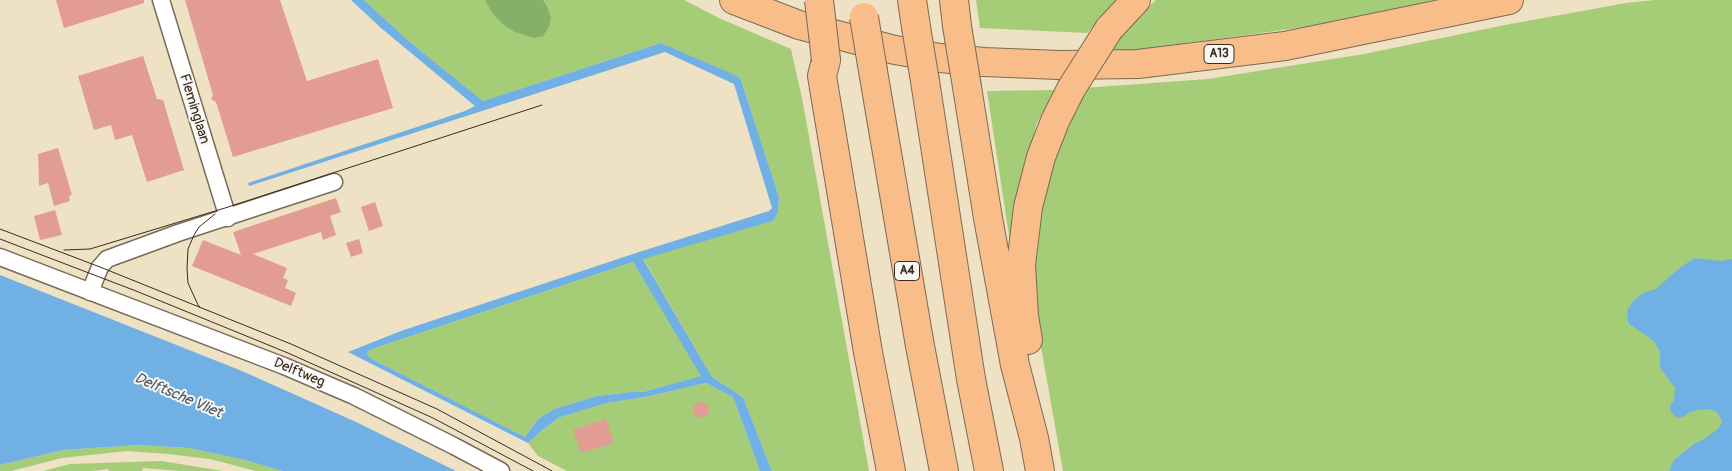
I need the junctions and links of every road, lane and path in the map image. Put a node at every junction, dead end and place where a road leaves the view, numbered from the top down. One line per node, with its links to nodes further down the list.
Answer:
1 (161, 0): 12 (street, Fleminglaan)
2 (734, 0): 8 (highway, A13)
3 (801, 0): 10 (highway)
4 (818, 0): 10 (highway, bridge)
5 (912, 0): 19 (highway, bridge)
6 (954, 0): 15 (highway, bridge)
7 (1136, 0): 15 (highway, bridge)
8 (1509, 0)
9 (863, 8): 18 (highway, A4, bridge)
10 (819, 63): 17 (highway)
11 (334, 182): 12 (street)
12 (228, 218): 14 (street)
13 (0, 257): 14 (street, Delftweg)
14 (90, 292): 16 (street, Delftweg)
15 (1034, 438): 20 (highway)
16 (501, 471)
17 (890, 471)
18 (944, 471)
19 (988, 471)
20 (1040, 471)

